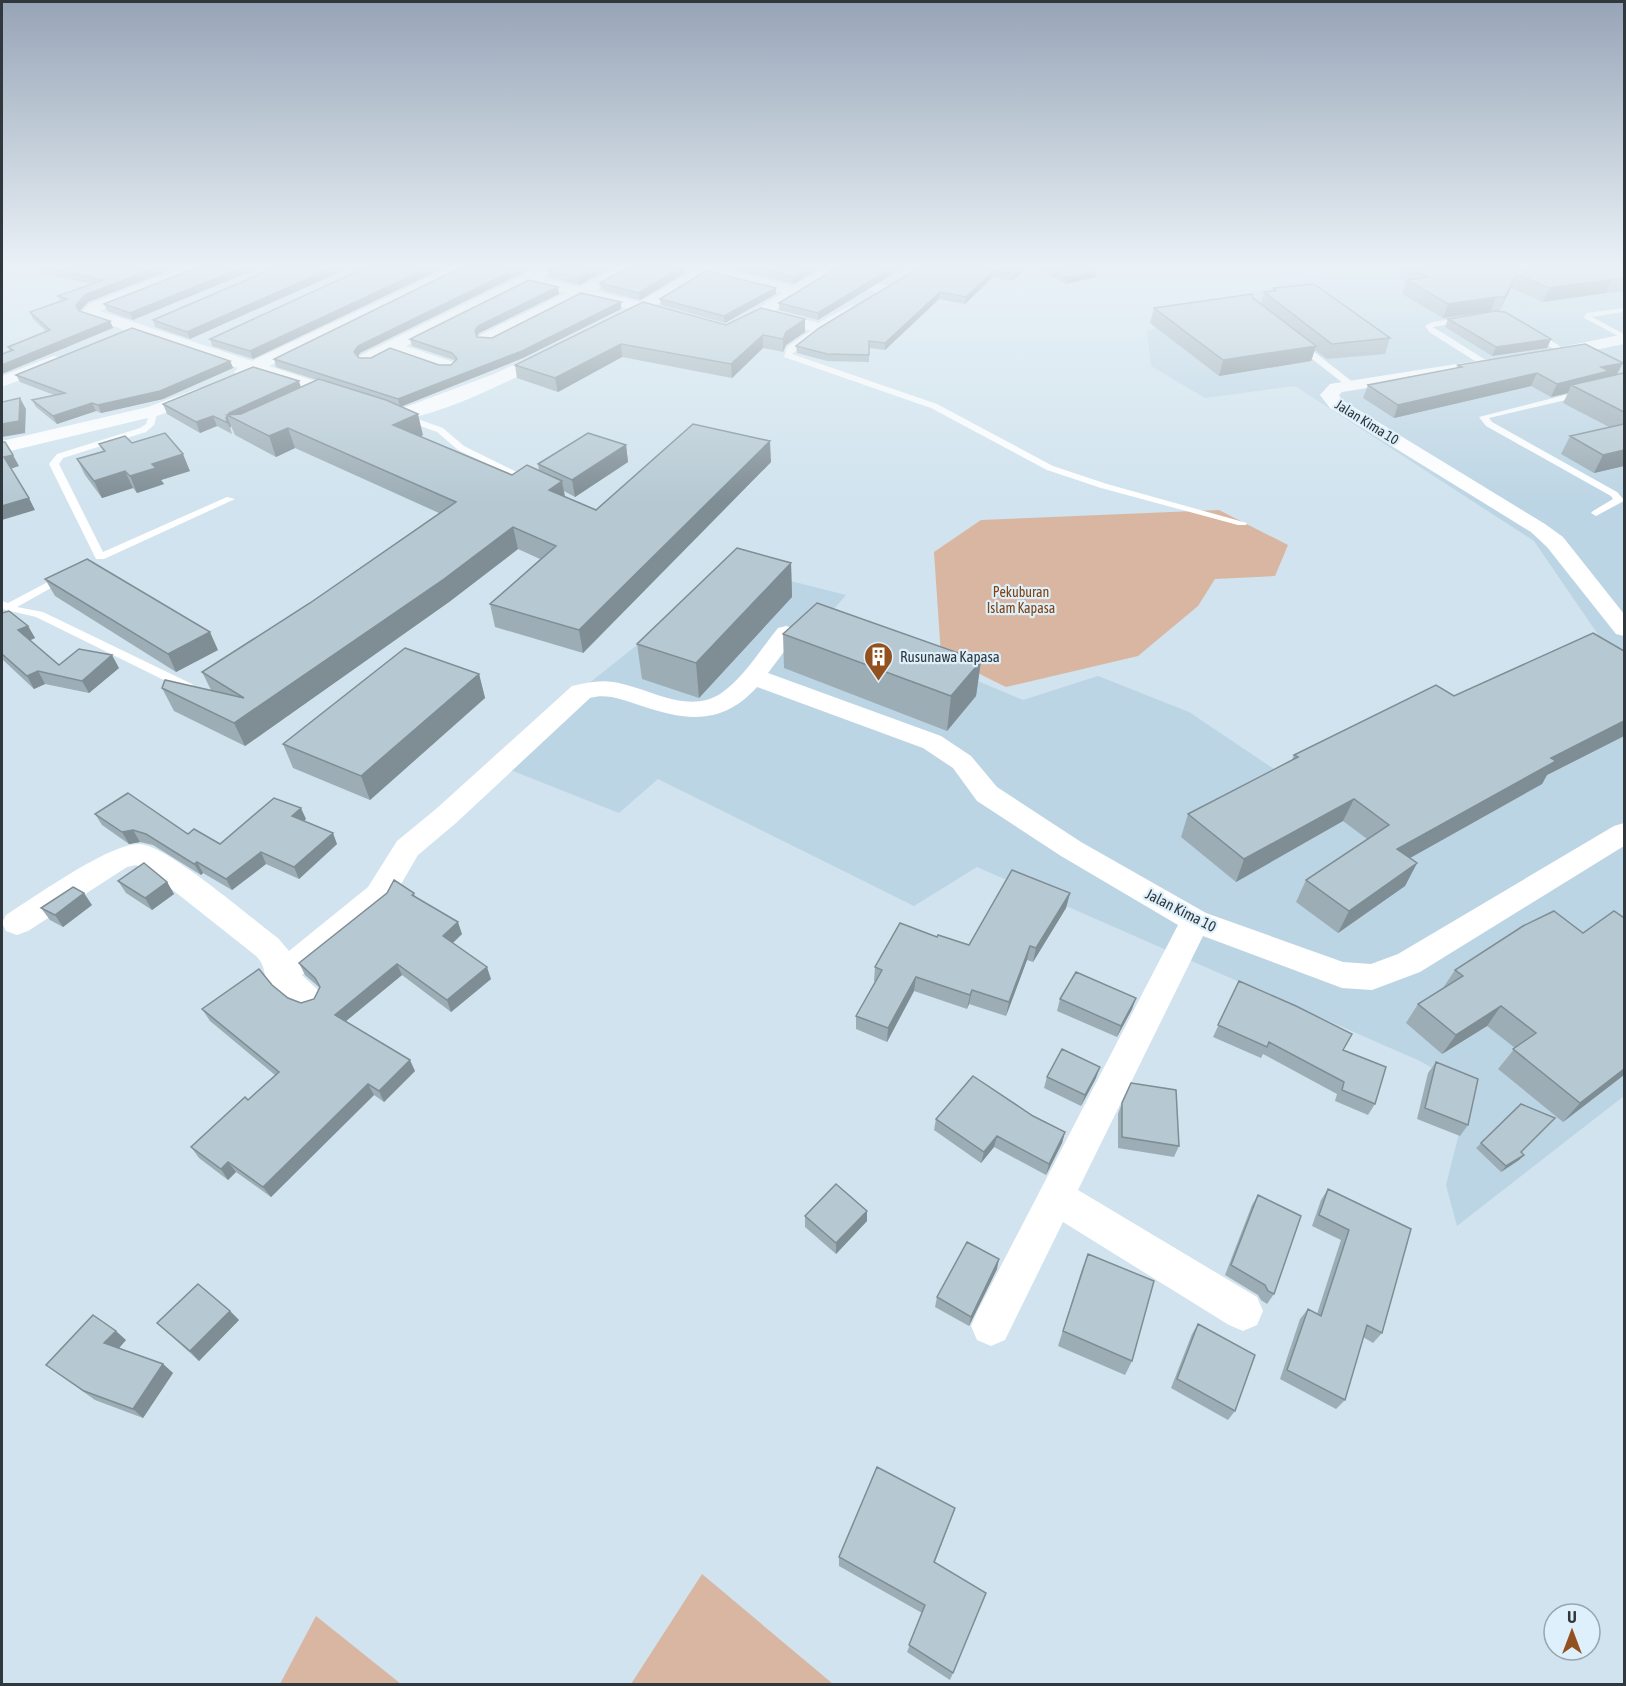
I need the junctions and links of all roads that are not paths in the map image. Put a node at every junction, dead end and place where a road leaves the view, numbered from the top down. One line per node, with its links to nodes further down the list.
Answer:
1 (183, 345): 11 (street)
2 (196, 345): 11 (street)
3 (301, 345): 20 (street)
4 (396, 345): 12 (street)
5 (569, 345): 29 (street)
6 (796, 345): 34 (lane)
7 (1300, 345): 23 (lane)
8 (1455, 345): 18 (lane)
9 (1553, 345): 13 (lane)
10 (1606, 345): 13 (street)
11 (190, 347): 20 (street)
12 (391, 347): 16 (street); 19 (street)
13 (1565, 352): 15 (street)
14 (67, 355): 22 (street)
15 (1531, 357)
16 (367, 358)
17 (1508, 360): 18 (street, Jalan Kima 10)
18 (1486, 364): 23 (street, Jalan Kima 10)
19 (447, 366)
20 (252, 368): 21 (street); 25 (street)
21 (231, 379)
22 (2, 382)
23 (1351, 385): 37 (street, Jalan Kima 10)
24 (210, 388): 28 (street)
25 (322, 391): 27 (street); 29 (street)
26 (1591, 391): 33 (lane)
27 (302, 400)
28 (154, 411): 30 (street); 32 (lane)
29 (399, 415): 31 (lane)
30 (2, 447)
31 (544, 487)
32 (230, 499)
33 (1596, 513)
34 (1242, 523)
35 (69, 574): 36 (lane)
36 (4, 606): 40 (lane)
37 (1624, 629)
38 (786, 633): 39 (street)
39 (752, 676): 42 (street, Jalan Kima 10); 44 (street)
40 (188, 687)
41 (1624, 833): 42 (street, Jalan Kima 10)
42 (1195, 921): 46 (street)
43 (17, 923): 44 (street)
44 (281, 975): 45 (street)
45 (308, 1000)
46 (1056, 1197): 47 (street); 48 (street)
47 (1243, 1311)
48 (991, 1326)

